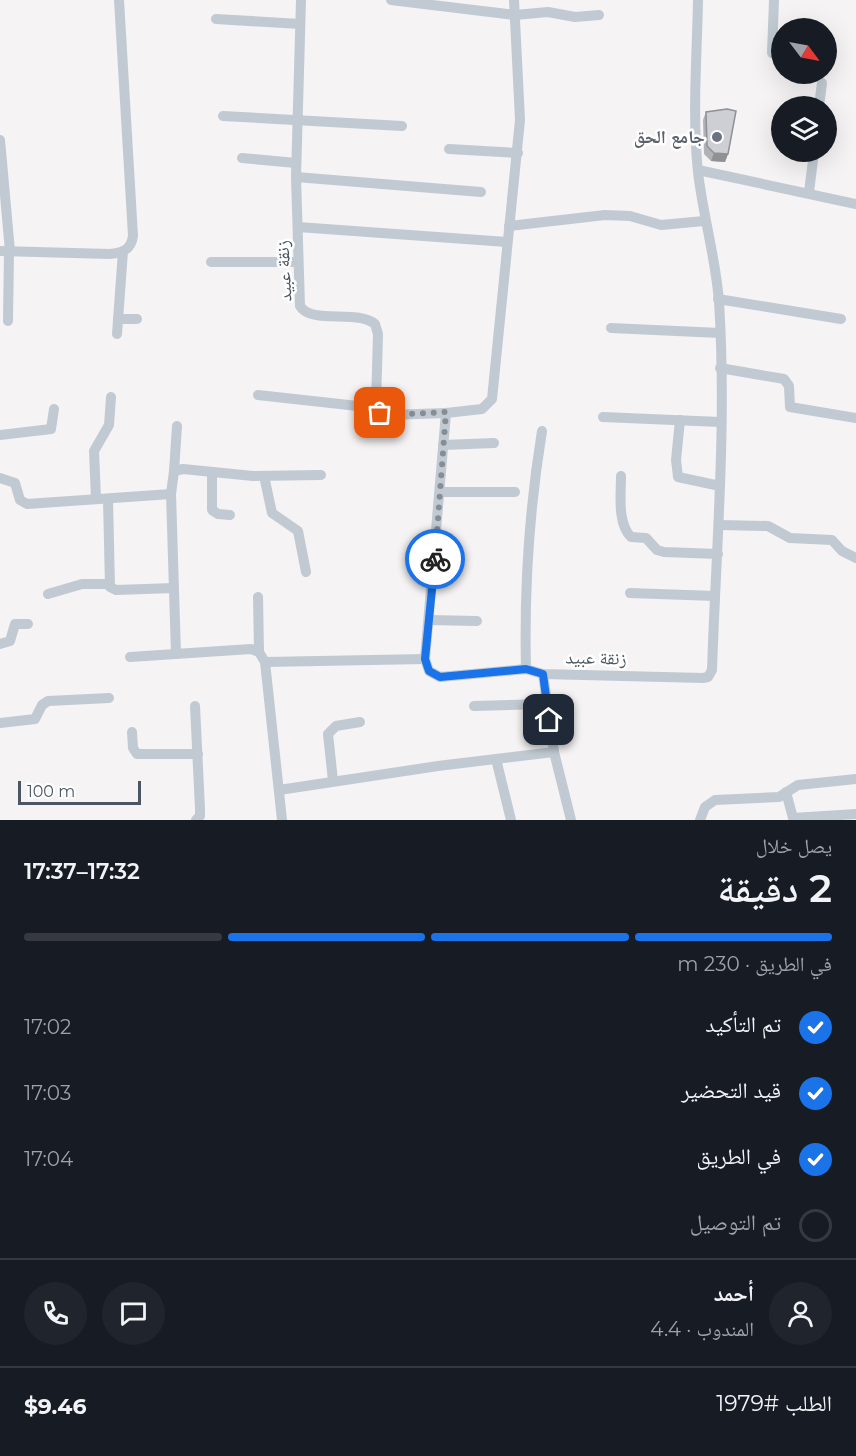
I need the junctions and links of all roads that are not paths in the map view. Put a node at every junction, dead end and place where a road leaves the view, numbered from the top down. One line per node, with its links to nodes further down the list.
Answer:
1 (119, 0): 31 (street)
2 (301, 0): 11 (street, زنقة عبيد)
3 (392, 0): 7 (street)
4 (514, 0): 7 (street)
5 (698, 0): 21 (street, زنقة عبيد)
6 (774, 0): 9 (street)
7 (515, 15): 8 (street); 17 (street)
8 (598, 15)
9 (773, 18)
10 (216, 19): 11 (street)
11 (300, 24): 13 (street, زنقة عبيد)
12 (223, 116): 13 (street)
13 (297, 119): 14 (street); 20 (street, زنقة عبيد)
14 (402, 126)
15 (0, 140): 30 (street)
16 (449, 149): 17 (street)
17 (518, 153): 27 (street)
18 (242, 158): 20 (street)
19 (813, 162): 24 (street)
20 (296, 163): 22 (street, زنقة عبيد)
21 (698, 170): 24 (street); 26 (street, زنقة عبيد)
22 (296, 177): 23 (street); 28 (street, زنقة عبيد)
23 (481, 192)
24 (809, 192): 25 (street)
25 (856, 204)
26 (704, 221): 27 (street); 34 (street, زنقة عبيد)
27 (509, 226): 29 (street)
28 (298, 227): 29 (street); 33 (street, زنقة عبيد)
29 (507, 242): 47 (street)
30 (6, 251): 31 (street); 38 (street)
31 (123, 251): 35 (street)
32 (211, 262): 33 (street)
33 (298, 262): 45 (street, زنقة عبيد)
34 (718, 299): 37 (street); 40 (street, زنقة عبيد)
35 (118, 319): 36 (street); 41 (street)
36 (137, 319)
37 (841, 319)
38 (8, 321)
39 (611, 328): 40 (street)
40 (720, 333): 42 (street, زنقة عبيد)
41 (117, 334)
42 (720, 368): 49 (street); 51 (street, زنقة عبيد)
43 (258, 395): 45 (street)
44 (111, 397): 68 (street)
45 (376, 408): 47 (street)
46 (54, 409): 54 (street)
47 (446, 412): 56 (street)
48 (603, 417): 50 (street)
49 (856, 418)
50 (680, 420): 51 (street); 63 (street)
51 (720, 423): 63 (street, زنقة عبيد)
52 (177, 426): 57 (street)
53 (542, 431): 89 (street)
54 (0, 435)
55 (494, 443): 56 (street)
56 (443, 446): 64 (street)
57 (174, 471): 58 (street); 66 (street)
58 (212, 472): 60 (street); 69 (street)
59 (321, 475): 60 (street)
60 (264, 476): 73 (street)
61 (621, 476): 71 (street)
62 (0, 478): 68 (street)
63 (720, 486): 70 (street, زنقة عبيد)
64 (440, 492): 65 (street); 80 (street)
65 (515, 492)
66 (171, 494): 67 (street); 75 (street)
67 (108, 499): 68 (street); 74 (street)
68 (96, 500)
69 (230, 515)
70 (720, 525): 71 (street, زنقة عبيد); 72 (street)
71 (718, 554): 78 (street, زنقة عبيد)
72 (856, 558)
73 (306, 572)
74 (109, 584): 75 (street); 77 (street)
75 (174, 588): 85 (street)
76 (630, 593): 78 (street)
77 (48, 594)
78 (715, 596): 90 (street, زنقة عبيد)
79 (258, 597): 84 (street)
80 (429, 620): 81 (street); 87 (street)
81 (477, 621)
82 (28, 624): 83 (street)
83 (0, 644)
84 (259, 652): 85 (street); 88 (street)
85 (176, 654): 86 (street)
86 (129, 657)
87 (425, 659): 88 (street); 89 (street, زنقة عبيد)
88 (265, 662): 103 (street)
89 (526, 669): 90 (street, زنقة عبيد)
90 (543, 674): 92 (street)
91 (109, 698): 96 (street)
92 (546, 704): 94 (street); 98 (street)
93 (195, 706): 99 (street)
94 (474, 706)
95 (360, 722): 102 (street)
96 (0, 723)
97 (132, 732): 99 (street)
98 (554, 752): 100 (street); 109 (street)
99 (198, 754): 106 (street)
100 (496, 759): 102 (street); 108 (street)
101 (856, 779): 104 (street)
102 (333, 781): 103 (street)
103 (279, 790): 107 (street)
104 (786, 792): 105 (street); 110 (street)
105 (856, 814)
106 (196, 820)
107 (282, 820)
108 (511, 820)
109 (571, 820)
110 (700, 820)

